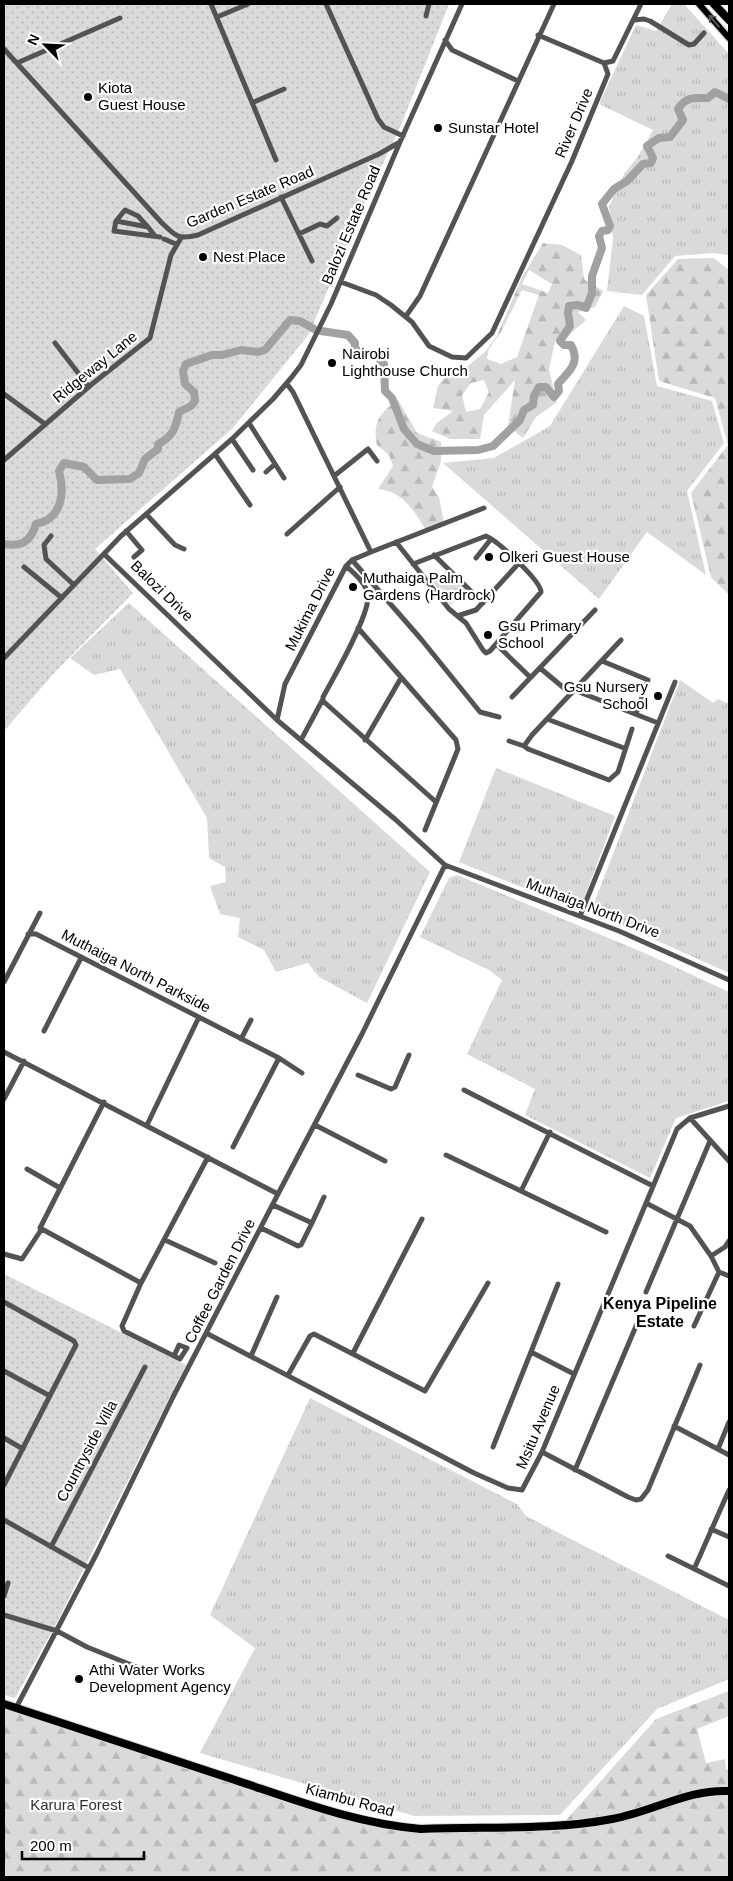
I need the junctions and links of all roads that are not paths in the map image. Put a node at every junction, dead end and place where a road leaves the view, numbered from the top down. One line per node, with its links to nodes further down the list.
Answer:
1 (211, 4): 11 (street)
2 (248, 4): 11 (street)
3 (326, 4): 27 (street)
4 (428, 4): 10 (street)
5 (462, 4): 18 (street)
6 (554, 4): 16 (street)
7 (640, 4): 13 (street)
8 (699, 4): 17 (main road, one-way to 8)
9 (714, 4): 14 (highway)
10 (426, 16)
11 (217, 17): 26 (street)
12 (120, 18): 22 (street)
13 (634, 20): 15 (street); 23 (street)
14 (729, 20)
15 (704, 33)
16 (538, 34): 23 (street); 24 (street)
17 (729, 38)
18 (445, 40): 20 (street); 21 (street)
19 (4, 49): 22 (street, Garden Estate Road)
20 (452, 50): 21 (street); 24 (street)
21 (439, 53): 27 (street)
22 (17, 63): 38 (street, Garden Estate Road)
23 (604, 63): 42 (street, River Drive)
24 (518, 81): 42 (street)
25 (284, 89): 26 (street)
26 (254, 102): 30 (street)
27 (403, 136): 28 (street)
28 (400, 142): 29 (street, Garden Estate Road); 31 (street, Balozi Estate Road)
29 (379, 154): 31 (street); 32 (street, Garden Estate Road)
30 (276, 160)
31 (391, 163): 41 (street, Balozi Estate Road)
32 (281, 197): 36 (street); 38 (street, Garden Estate Road)
33 (337, 218): 36 (street)
34 (116, 221): 35 (street); 35 (street); 37 (street)
35 (148, 227): 37 (street)
36 (299, 234): 40 (street)
37 (160, 237): 39 (street)
38 (180, 238): 39 (street, Ridgeway Lane)
39 (176, 244): 45 (street, Ridgeway Lane)
40 (312, 261)
41 (341, 282): 42 (street); 44 (street, Balozi Estate Road)
42 (406, 316)
43 (55, 343): 45 (street)
44 (286, 384): 47 (street); 56 (street)
45 (89, 386): 48 (street, Ridgeway Lane)
46 (4, 394): 48 (street)
47 (249, 423): 49 (street); 53 (street)
48 (45, 424): 51 (street, Ridgeway Lane)
49 (232, 439): 50 (street); 54 (street)
50 (215, 454): 59 (street); 61 (street)
51 (4, 460)
52 (377, 461): 56 (street)
53 (275, 464): 55 (street); 57 (street)
54 (253, 470)
55 (266, 472)
56 (334, 476): 58 (street)
57 (284, 478)
58 (340, 486): 63 (street); 68 (street)
59 (250, 504)
60 (484, 508): 66 (street, Mukima Drive)
61 (146, 514): 62 (street); 67 (street)
62 (126, 531): 69 (street); 71 (street)
63 (287, 534)
64 (51, 536): 78 (street)
65 (491, 539): 70 (street); 72 (street); 74 (street)
66 (396, 542): 68 (street, Mukima Drive); 75 (street)
67 (184, 549)
68 (371, 552): 73 (street, Mukima Drive)
69 (104, 554): 78 (street); 98 (street, Balozi Drive)
70 (434, 555): 75 (street); 80 (street)
71 (134, 557)
72 (476, 558)
73 (352, 560): 76 (street, Mukima Drive); 96 (street)
74 (519, 563): 80 (street); 85 (street)
75 (413, 564): 82 (street)
76 (346, 566): 83 (street); 98 (street, Mukima Drive)
77 (24, 567): 79 (street)
78 (74, 585): 79 (street)
79 (62, 598): 86 (street)
80 (483, 603): 82 (street)
81 (595, 610): 88 (street)
82 (457, 616): 85 (street)
83 (358, 628): 90 (street); 94 (street)
84 (621, 640): 87 (street)
85 (496, 644): 89 (street)
86 (4, 658)
87 (602, 661): 92 (street); 95 (street)
88 (540, 668): 89 (street); 92 (street)
89 (530, 677): 93 (street)
90 (401, 678): 102 (street); 106 (street)
91 (675, 682): 99 (street)
92 (573, 692): 95 (street); 97 (street)
93 (512, 697)
94 (323, 699): 101 (street); 102 (street)
95 (636, 714): 99 (street)
96 (499, 718)
97 (547, 718): 104 (street); 105 (street)
98 (277, 720): 101 (street, Balozi Drive)
99 (658, 723): 110 (street)
100 (632, 729): 105 (street)
101 (301, 740): 108 (street, Balozi Drive)
102 (366, 740): 106 (street)
103 (509, 741): 104 (street)
104 (524, 746): 105 (street)
105 (624, 748)
106 (436, 802): 107 (street)
107 (425, 830)
108 (445, 865): 110 (street, Muthaiga North Drive); 132 (street, Coffee Garden Drive)
109 (40, 913): 111 (street)
110 (580, 916): 114 (street, Muthaiga North Drive)
111 (28, 934): 112 (street, Muthaiga North Parkside); 113 (street)
112 (81, 958): 116 (street, Muthaiga North Parkside); 118 (street)
113 (5, 974): 115 (street)
114 (729, 980)
115 (4, 982)
116 (199, 1018): 119 (street, Muthaiga North Parkside); 131 (street)
117 (251, 1020): 119 (street)
118 (44, 1031)
119 (241, 1038): 122 (street, Muthaiga North Parkside)
120 (4, 1052): 123 (street)
121 (409, 1055): 125 (street)
122 (279, 1058): 124 (street, Muthaiga North Parkside); 135 (street)
123 (24, 1061): 127 (street); 128 (street)
124 (302, 1073)
125 (358, 1075)
126 (464, 1090): 133 (street)
127 (4, 1099)
128 (104, 1102): 131 (street); 142 (street)
129 (729, 1106): 130 (street)
130 (690, 1118): 134 (street); 141 (street, Msitu Avenue)
131 (147, 1125): 137 (street)
132 (315, 1126): 139 (street); 144 (street, Coffee Garden Drive)
133 (550, 1132): 141 (street); 143 (street)
134 (710, 1141): 138 (street); 149 (street)
135 (233, 1148)
136 (446, 1155): 143 (street)
137 (208, 1157): 144 (street); 154 (street)
138 (729, 1160)
139 (385, 1162)
140 (27, 1169): 142 (street)
141 (653, 1186): 146 (street, Msitu Avenue)
142 (60, 1188): 152 (street)
143 (522, 1191): 153 (street)
144 (278, 1194): 147 (street, Coffee Garden Drive)
145 (324, 1197): 150 (street)
146 (646, 1203): 149 (street); 177 (street, Msitu Avenue)
147 (273, 1205): 150 (street); 151 (street, Coffee Garden Drive)
148 (422, 1219): 171 (street)
149 (678, 1220): 157 (street); 164 (street)
150 (312, 1223): 151 (street)
151 (261, 1228): 169 (street, Coffee Garden Drive)
152 (40, 1229): 156 (street); 162 (street)
153 (606, 1232)
154 (166, 1240): 158 (street); 162 (street)
155 (729, 1241): 157 (street)
156 (4, 1254)
157 (711, 1256): 159 (street)
158 (215, 1263)
159 (719, 1272): 160 (street); 168 (street)
160 (729, 1276)
161 (488, 1282): 171 (street)
162 (140, 1283): 172 (street)
163 (558, 1284): 170 (street)
164 (646, 1292)
165 (277, 1296): 173 (street)
166 (4, 1302): 179 (street)
167 (639, 1319): 188 (street)
168 (694, 1326)
169 (208, 1334): 173 (street, Msitu Avenue); 197 (street, Coffee Garden Drive)
170 (531, 1352): 177 (street); 183 (street)
171 (353, 1353): 178 (street)
172 (174, 1356)
173 (251, 1356): 178 (street, Msitu Avenue)
174 (700, 1365): 181 (street)
175 (145, 1367): 194 (street, Countryside Villa)
176 (4, 1371): 179 (street)
177 (574, 1374): 186 (street, Msitu Avenue)
178 (288, 1375): 186 (street, Msitu Avenue)
179 (50, 1396): 184 (street)
180 (729, 1422): 185 (street)
181 (674, 1426): 185 (street); 188 (street)
182 (4, 1438): 184 (street)
183 (493, 1447)
184 (23, 1449): 189 (street)
185 (718, 1449): 187 (street)
186 (542, 1452): 188 (street)
187 (729, 1455)
188 (575, 1470)
189 (4, 1486)
190 (729, 1490): 192 (street)
191 (4, 1520): 194 (street)
192 (712, 1529): 193 (street); 196 (street)
193 (729, 1537)
194 (51, 1547): 197 (street)
195 (668, 1556): 196 (street)
196 (695, 1567): 199 (street)
197 (89, 1568): 202 (street, Coffee Garden Drive)
198 (8, 1583): 200 (street)
199 (729, 1586)
200 (4, 1596)
201 (4, 1615): 202 (street)
202 (57, 1631): 203 (street); 205 (street, Coffee Garden Drive)
203 (139, 1668)
204 (4, 1704): 205 (highway, Kiambu Road)
205 (16, 1708): 206 (highway, Kiambu Road)
206 (729, 1791)

